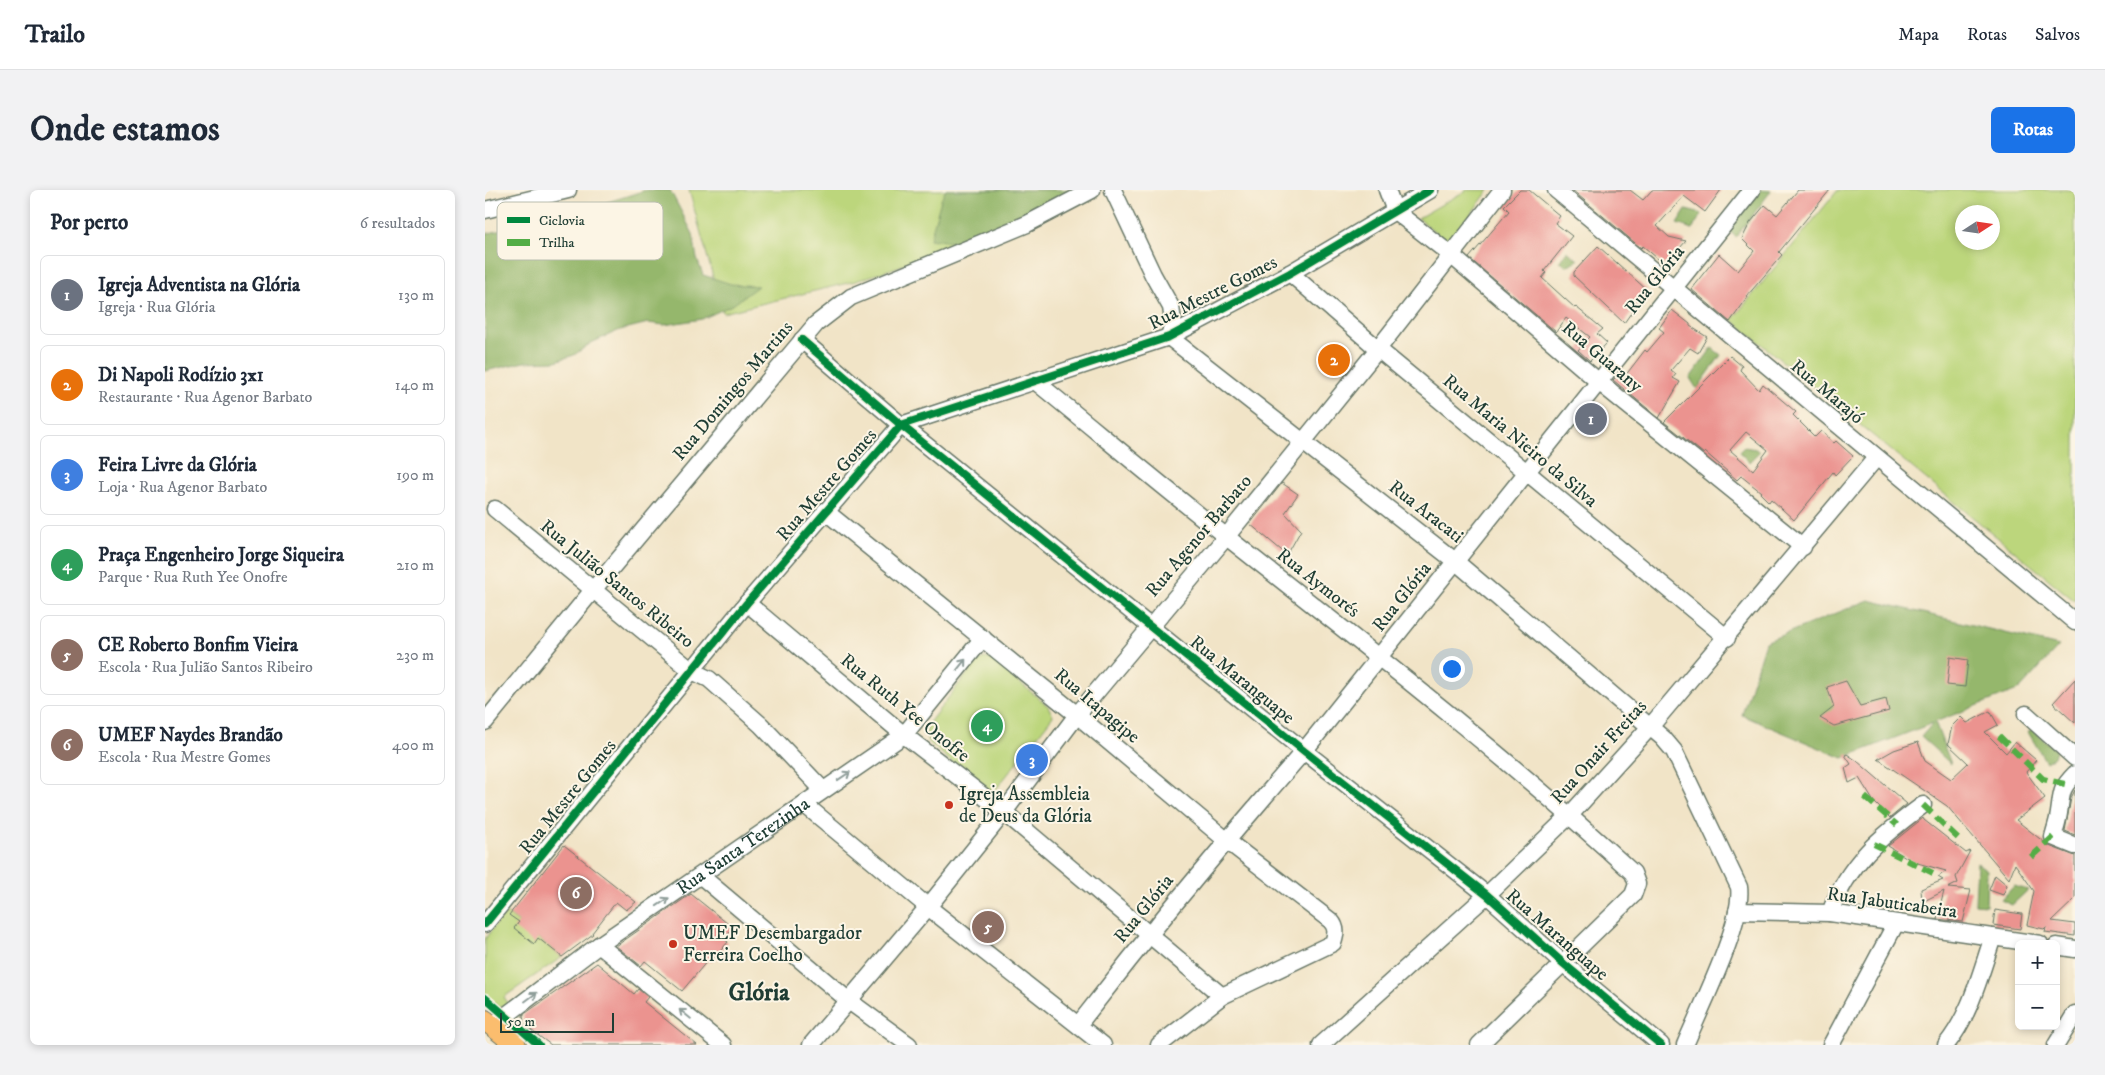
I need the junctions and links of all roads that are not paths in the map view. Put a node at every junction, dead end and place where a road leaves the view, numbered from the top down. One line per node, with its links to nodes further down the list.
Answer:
1 (568, 190): 9 (street)
2 (1092, 190): 15 (street, Rua Domingos Martins)
3 (1113, 190): 14 (street)
4 (1387, 190): 10 (street)
5 (1430, 190): 10 (street, Rua Mestre Gomes)
6 (1501, 190): 11 (street, Rua Agenor Barbato)
7 (1556, 190): 13 (street, Rua Marajó)
8 (1752, 190): 13 (street, Rua Glória)
9 (518, 202)
10 (1395, 212): 11 (street, Rua Guarany); 12 (street, Rua Mestre Gomes)
11 (1451, 254): 16 (street, Rua Agenor Barbato); 18 (street, Rua Guarany)
12 (1290, 273): 14 (street, Rua Mestre Gomes); 16 (street, Rua Maria Nieiro da Silva)
13 (1674, 289): 18 (street, Rua Glória); 21 (street, Rua Marajó)
14 (1169, 337): 17 (street, Rua Mestre Gomes); 20 (street, Rua Aracati)
15 (802, 340): 19 (street, Rua Maranguape); 28 (street, Rua Domingos Martins)
16 (1378, 349): 20 (street, Rua Agenor Barbato); 22 (street, Rua Maria Nieiro da Silva)
17 (1035, 381): 19 (street, Rua Mestre Gomes); 25 (street, Rua Aymorés)
18 (1599, 382): 22 (street, Rua Glória); 26 (street, Rua Guarany)
19 (901, 426): 24 (street, Rua Mestre Gomes); 31 (street, Rua Maranguape)
20 (1304, 441): 25 (street, Rua Agenor Barbato); 27 (street, Rua Aracati)
21 (1876, 458): 26 (street, Rua Onair Freitas); 30 (street, Rua Marajó)
22 (1526, 472): 27 (street, Rua Glória); 33 (street, Rua Maria Nieiro da Silva)
23 (495, 509): 28 (street, Rua Julião Santos Ribeiro)
24 (825, 511): 29 (street, Rua Mestre Gomes); 32 (street, Rua Itapagipe)
25 (1226, 537): 31 (street, Rua Agenor Barbato); 34 (street, Rua Aymorés)
26 (1803, 547): 33 (street, Rua Onair Freitas)
27 (1455, 561): 34 (street, Rua Glória); 39 (street, Rua Aracati)
28 (593, 590): 35 (street, Rua Julião Santos Ribeiro); 38 (street, Rua Domingos Martins)
29 (747, 603): 35 (street, Rua Mestre Gomes); 40 (street, Rua Ruth Yee Onofre)
30 (2075, 622)
31 (1151, 626): 37 (street, Rua Agenor Barbato); 41 (street, Rua Maranguape)
32 (983, 638): 37 (street, Rua Itapagipe); 40 (street, Rua Santa Terezinha, one-way to 32)
33 (1727, 638): 39 (street, Rua Onair Freitas)
34 (1380, 657): 41 (street, Rua Glória); 48 (street, Rua Aymorés)
35 (692, 671): 44 (street, Rua Julião Santos Ribeiro); 56 (street, Rua Mestre Gomes)
36 (2027, 714): 42 (street)
37 (1077, 715): 47 (street, Rua Agenor Barbato); 49 (street, Rua Itapagipe)
38 (485, 722)
39 (1650, 727): 48 (street, Rua Onair Freitas); 54 (street, Rua Aracati)
40 (904, 735): 44 (street, Rua Santa Terezinha, one-way to 40); 47 (street, Rua Ruth Yee Onofre)
41 (1305, 752): 49 (street, Rua Glória); 52 (street, Rua Maranguape)
42 (2075, 758)
43 (2075, 774): 50 (street)
44 (823, 790): 45 (street, Rua Santa Terezinha)
45 (804, 804): 51 (street, Rua Santa Terezinha); 53 (street)
46 (1923, 805): 55 (street)
47 (1004, 812): 53 (street, Rua Agenor Barbato); 58 (street, Rua Ruth Yee Onofre)
48 (1570, 814): 52 (street, Rua Onair Freitas); 64 (street, Rua Aymorés)
49 (1226, 840): 58 (street, Rua Glória); 65 (street, Rua Itapagipe)
50 (2075, 846)
51 (701, 876): 61 (street, Rua Santa Terezinha, one-way to 51); 66 (street)
52 (1487, 895): 64 (street, Rua Maranguape); 76 (street, Rua Onair Freitas)
53 (927, 907): 66 (street, Rua Agenor Barbato); 68 (street)
54 (1737, 911): 55 (street, Rua Jabuticabeira); 79 (street, Rua Aracati)
55 (1830, 913): 57 (street, Rua Jabuticabeira)
56 (485, 924)
57 (1896, 924): 59 (street, Rua Jabuticabeira); 80 (street)
58 (1148, 935): 65 (street, Rua Ruth Yee Onofre); 68 (street, Rua Glória)
59 (1993, 937): 60 (street, Rua Jabuticabeira); 81 (street)
60 (2015, 940)
61 (599, 945): 69 (street, Rua Santa Terezinha, one-way to 61); 71 (street, one-way to 61)
62 (2060, 947): 63 (street)
63 (2075, 949)
64 (1564, 964): 77 (street); 78 (street, Rua Maranguape)
65 (1222, 996): 75 (street)
66 (849, 1001): 72 (street, Rua Agenor Barbato); 73 (street)
67 (2075, 1014): 82 (street)
68 (1079, 1024): 74 (street)
69 (487, 1027): 70 (main road)
70 (516, 1045)
71 (723, 1045)
72 (811, 1045)
73 (909, 1045)
74 (1103, 1045)
75 (1159, 1045)
76 (1321, 1045)
77 (1479, 1045)
78 (1661, 1045)
79 (1685, 1045)
80 (1831, 1045)
81 (1946, 1045)
82 (2056, 1045)

